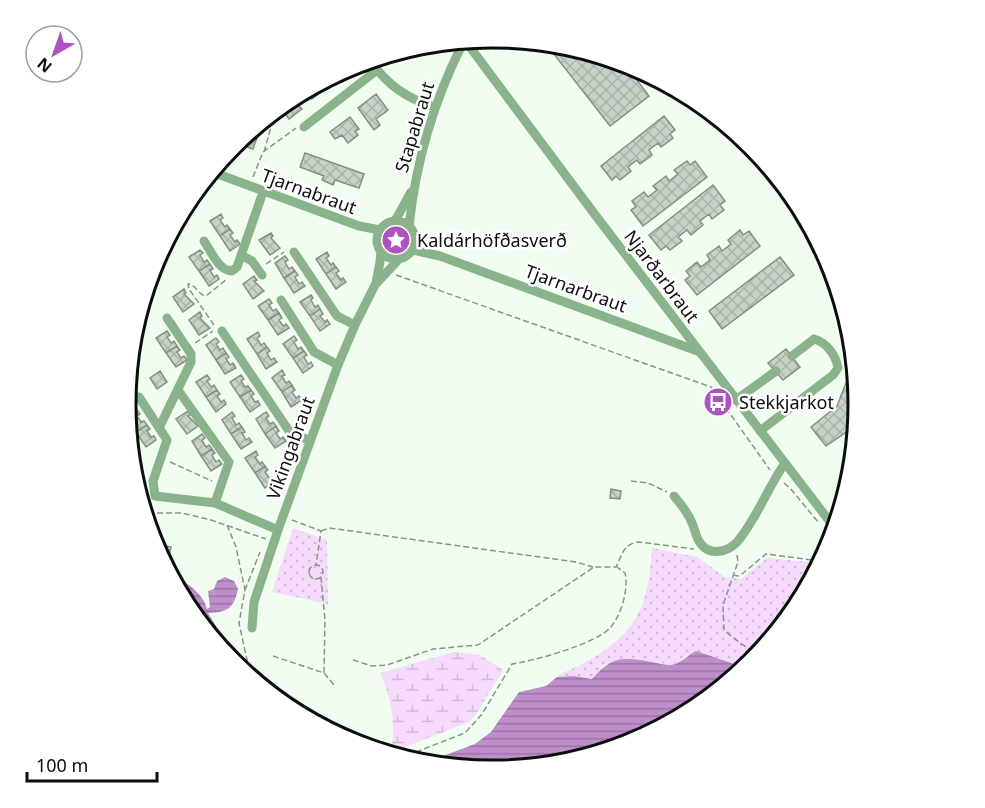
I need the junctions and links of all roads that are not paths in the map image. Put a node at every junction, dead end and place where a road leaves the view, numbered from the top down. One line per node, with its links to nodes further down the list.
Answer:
1 (470, 49): 28 (street, Njarðarbraut)
2 (462, 50): 4 (street, Stapabraut)
3 (377, 70): 4 (street); 5 (street)
4 (434, 107): 7 (street, Stapabraut)
5 (304, 128)
6 (220, 175): 8 (street, Tjarnabraut)
7 (413, 187): 9 (street, Stapabraut); 11 (street, Stapabraut)
8 (263, 192): 10 (street, Tjarnabraut); 19 (street)
9 (395, 221): 11 (street); 12 (street)
10 (359, 226): 12 (street, Tjarnabraut); 15 (street, Tjarnabraut)
11 (410, 226): 13 (street)
12 (380, 230): 15 (street)
13 (416, 240): 16 (street); 20 (street, Tjarnarbraut)
14 (204, 241): 19 (street)
15 (377, 241): 17 (street)
16 (413, 250): 20 (street, Tjarnarbraut); 21 (street)
17 (381, 251): 21 (street); 23 (street, Vikingabraut)
18 (294, 252): 26 (street)
19 (241, 255): 22 (street)
20 (440, 256): 28 (street, Tjarnarbraut)
21 (399, 259): 23 (street, Vikingabraut)
22 (260, 272)
23 (375, 285): 26 (street, Vikingabraut)
24 (281, 300): 30 (street)
25 (167, 318): 32 (street)
26 (355, 325): 30 (street, Vikingabraut)
27 (222, 331): 37 (street)
28 (700, 352): 34 (street, Njarðarbraut)
29 (792, 356): 36 (street)
30 (338, 365): 37 (street, Vikingabraut)
31 (776, 371): 34 (street)
32 (178, 390): 35 (street); 40 (street)
33 (139, 397): 35 (street)
34 (736, 400): 36 (street, Njarðarbraut)
35 (159, 428): 40 (street)
36 (760, 431): 38 (street, Njarðarbraut)
37 (310, 441): 42 (street, Vikingabraut)
38 (785, 463): 39 (street); 41 (street, Njarðarbraut)
39 (674, 496)
40 (214, 503): 42 (street)
41 (829, 520)
42 (274, 528): 43 (street, Vikingabraut)
43 (252, 628)

